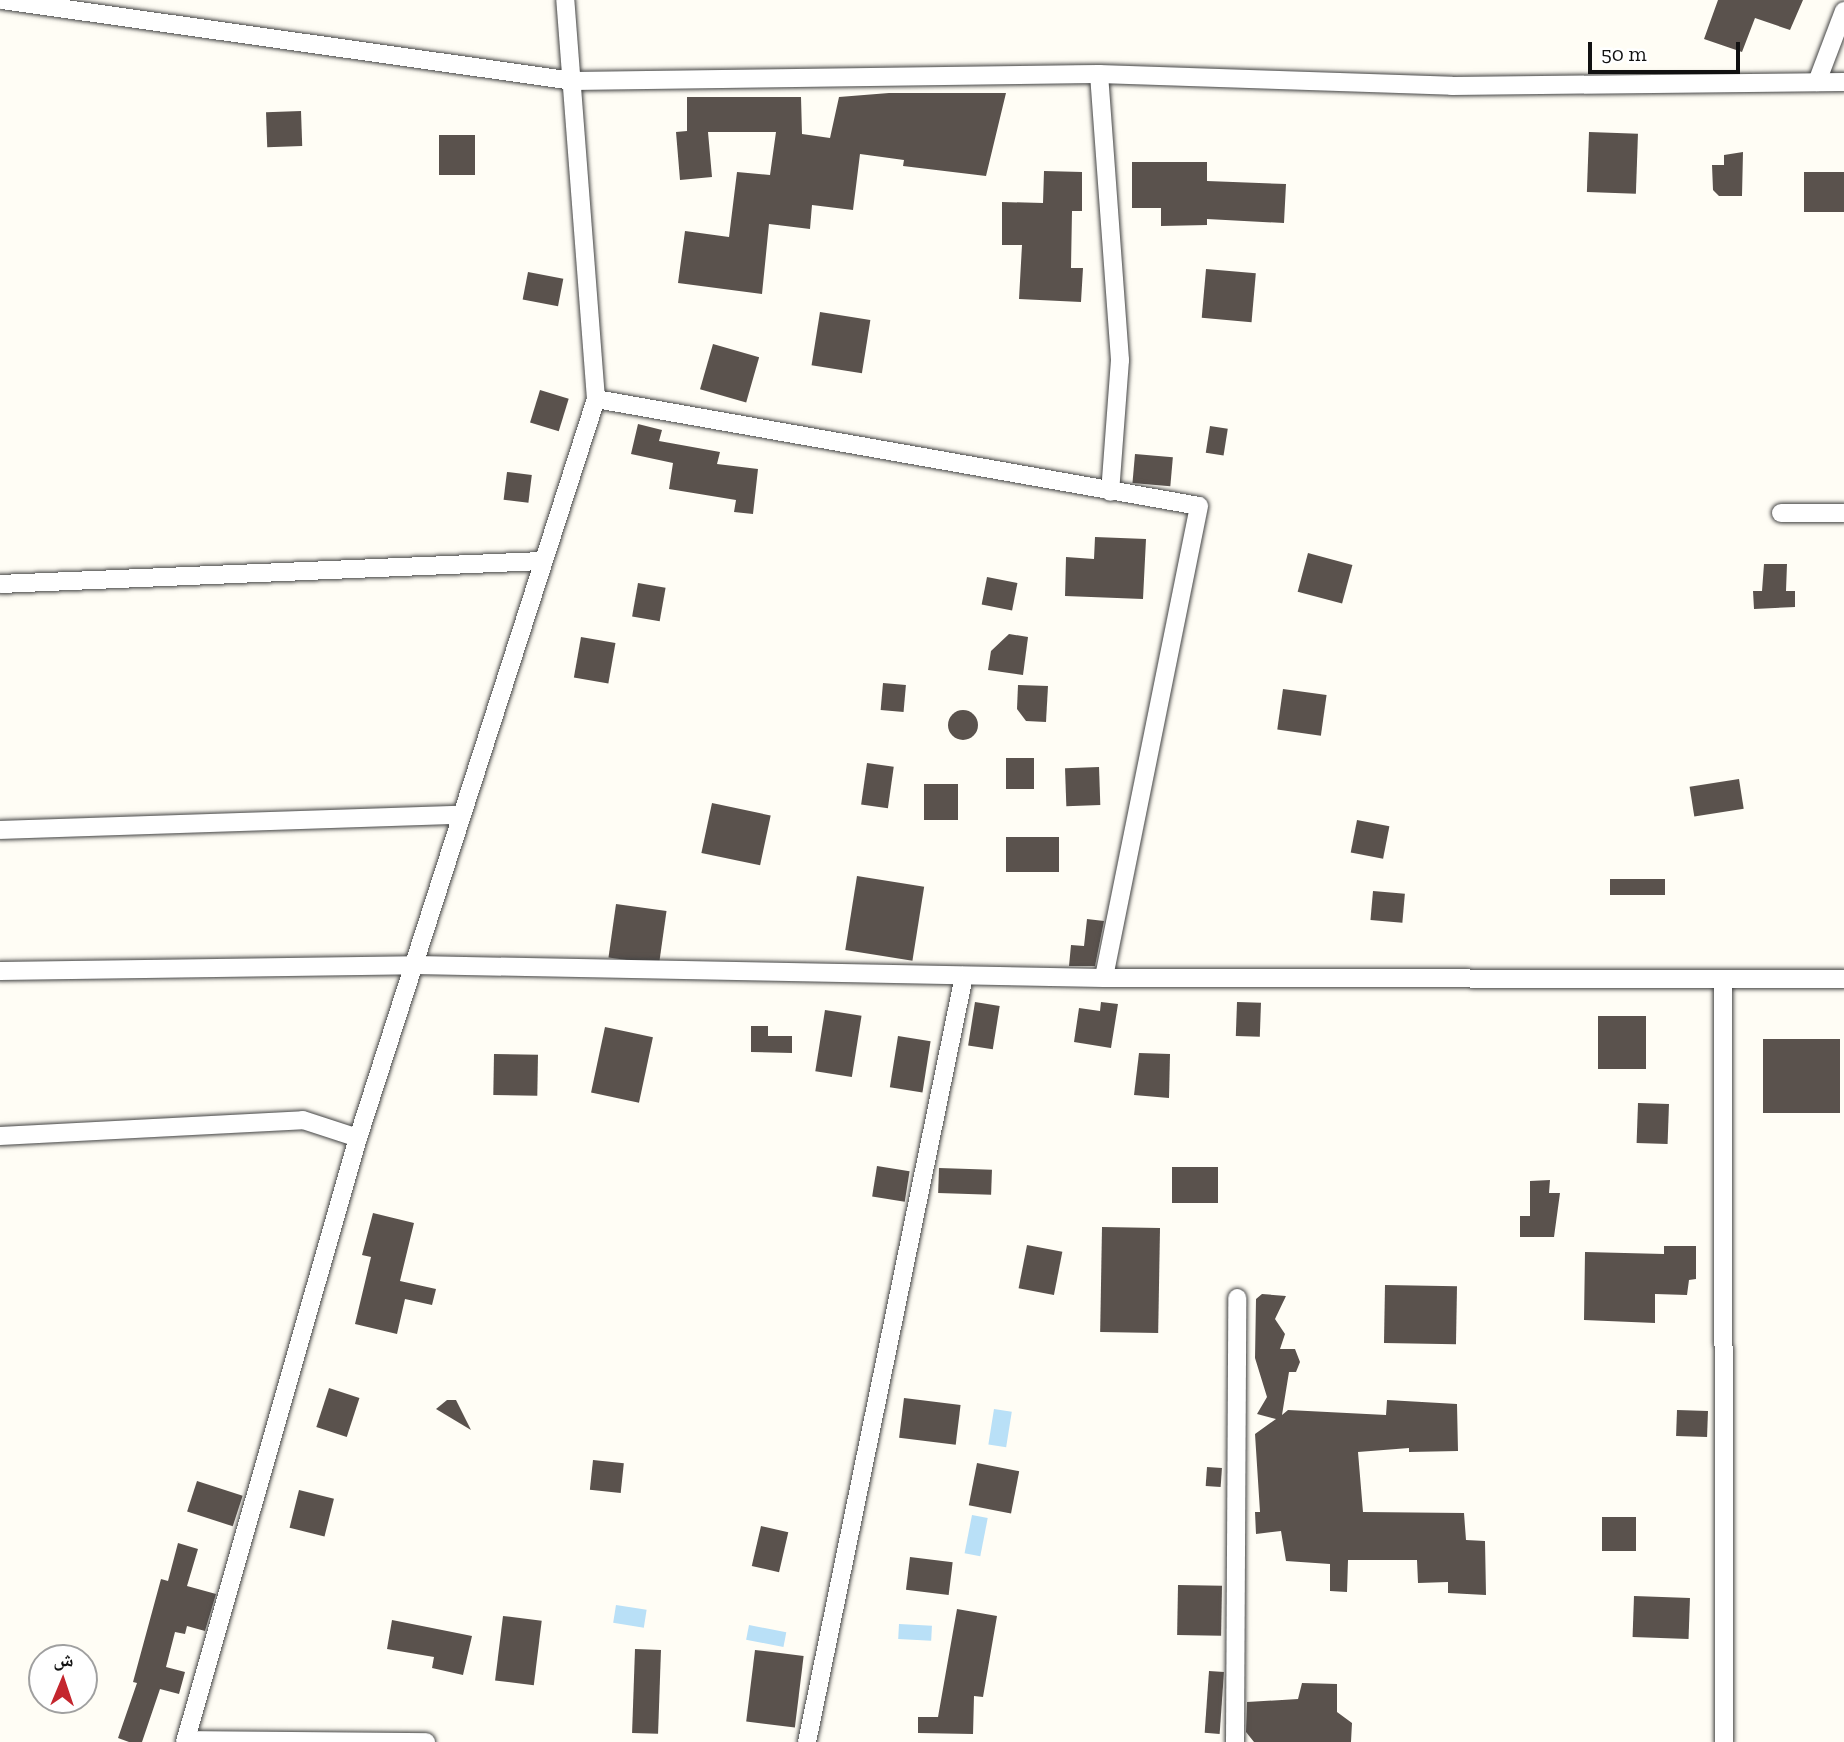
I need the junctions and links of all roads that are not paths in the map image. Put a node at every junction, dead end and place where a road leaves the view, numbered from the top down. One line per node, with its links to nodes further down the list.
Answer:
1 (2, 0): 5 (street)
2 (565, 0): 5 (street)
3 (1844, 11): 6 (street)
4 (1099, 74): 5 (street); 6 (street); 9 (street)
5 (573, 81): 8 (street)
6 (1817, 82): 7 (street)
7 (1844, 82)
8 (596, 398): 9 (street); 12 (street)
9 (1110, 492): 19 (street)
10 (1781, 513): 11 (street)
11 (1844, 513)
12 (542, 561): 13 (street); 14 (street)
13 (0, 583)
14 (458, 815): 15 (street); 16 (street)
15 (0, 830)
16 (415, 965): 17 (street); 18 (street); 23 (street)
17 (0, 971)
18 (964, 976): 19 (street); 27 (street)
19 (1104, 978): 20 (street)
20 (1723, 979): 21 (street); 29 (street)
21 (1844, 979)
22 (0, 1136): 23 (street)
23 (358, 1138): 25 (street)
24 (1237, 1298): 28 (street)
25 (186, 1741): 26 (street)
26 (426, 1742)
27 (807, 1742)
28 (1235, 1742)
29 (1724, 1742)

